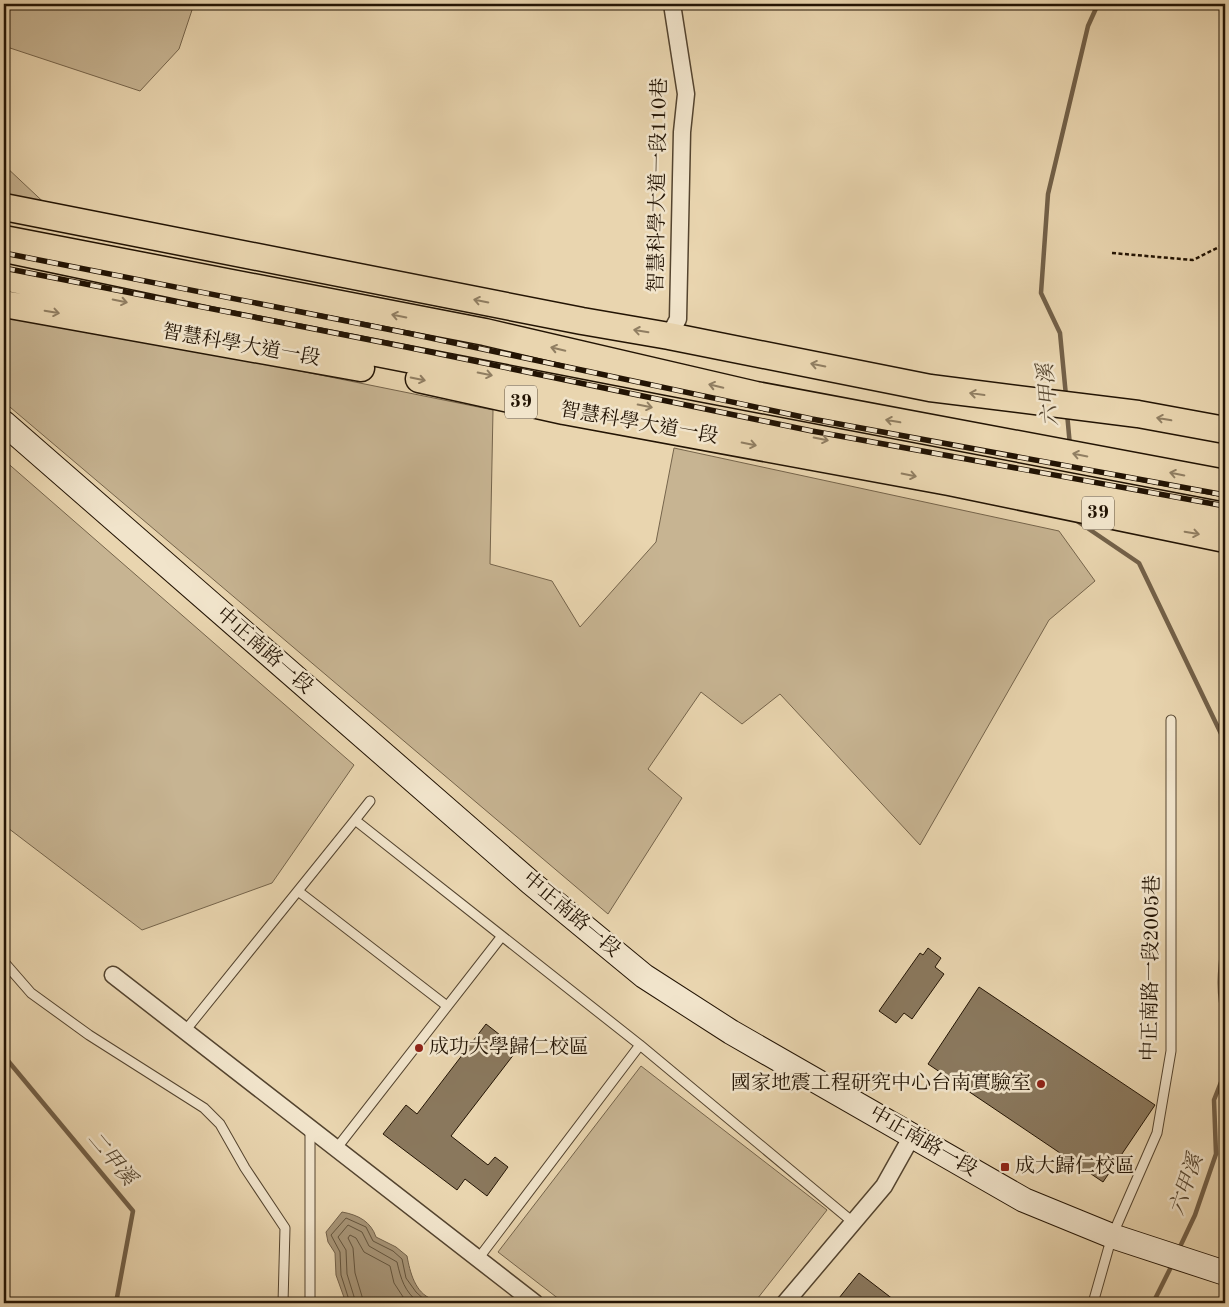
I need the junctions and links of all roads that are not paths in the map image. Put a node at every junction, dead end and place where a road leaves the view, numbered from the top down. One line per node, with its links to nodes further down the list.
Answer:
1 (672, 4): 6 (street, 智慧科學大道一段110巷)
2 (4, 206): 6 (main road, one-way to 2)
3 (4, 239): 11 (main road, one-way to 3)
4 (4, 277): 7 (main road, 智慧科學大道一段 / 39, one-way to 7)
5 (4, 304): 8 (main road, 智慧科學大道一段 / 39, one-way to 8)
6 (669, 336): 10 (main road, one-way to 6)
7 (301, 338): 8 (main road); 12 (main road, 智慧科學大道一段 / 39, one-way to 12)
8 (380, 372): 13 (main road, 智慧科學大道一段 / 39, one-way to 13)
9 (4, 423): 25 (street, 中正南路一段)
10 (1225, 430)
11 (1225, 482)
12 (1225, 516)
13 (1225, 539)
14 (1171, 720): 28 (lane, 中正南路一段2005巷)
15 (370, 801): 16 (lane)
16 (355, 820): 17 (lane); 18 (lane)
17 (298, 891): 21 (lane); 22 (lane)
18 (502, 936): 21 (lane); 23 (lane)
19 (4, 962): 31 (lane)
20 (113, 975): 22 (street)
21 (447, 1006): 26 (lane)
22 (184, 1031): 24 (street)
23 (640, 1045): 27 (lane); 29 (lane)
24 (310, 1128): 26 (street); 32 (lane)
25 (912, 1136): 27 (street); 28 (street, 中正南路一段)
26 (336, 1149): 29 (street)
27 (854, 1223): 34 (street)
28 (1118, 1237): 30 (street, 中正南路一段); 35 (lane, 中正南路一段2005巷)
29 (478, 1259): 33 (street)
30 (1225, 1273)
31 (283, 1303)
32 (310, 1303)
33 (535, 1303)
34 (785, 1303)
35 (1093, 1303)

